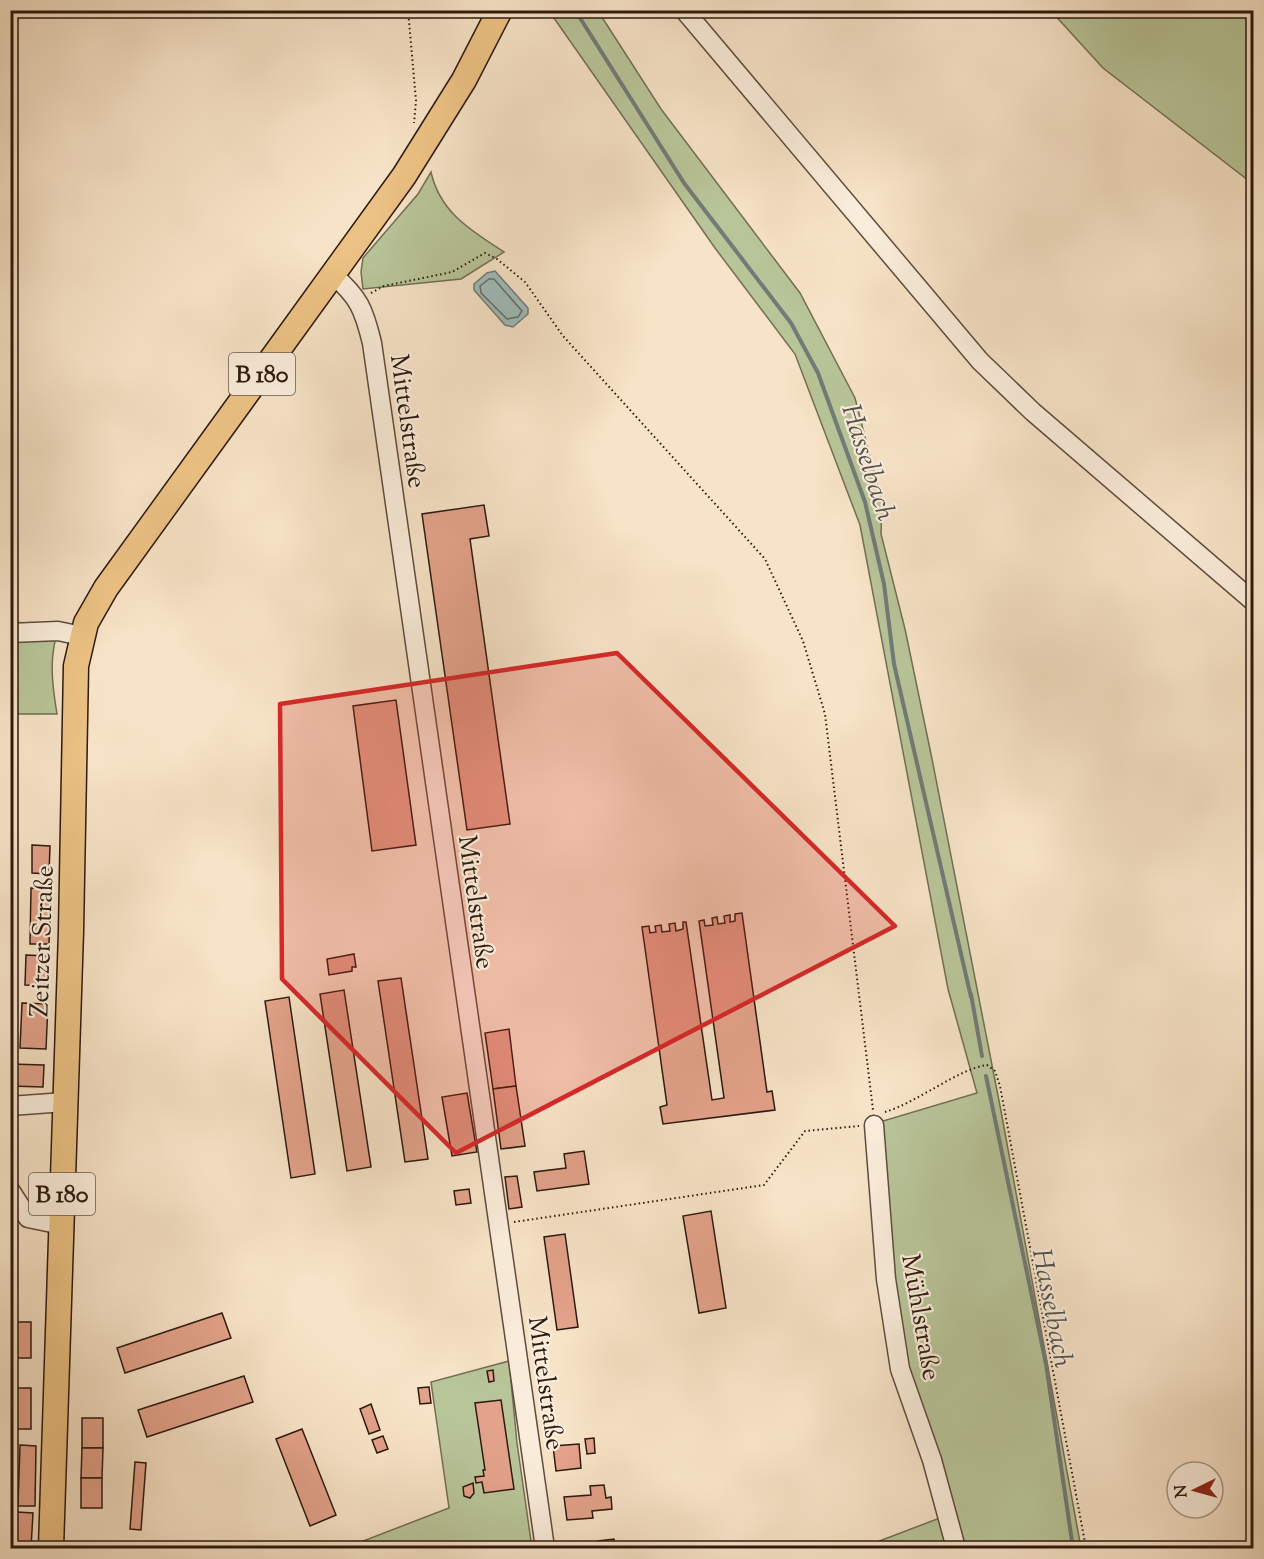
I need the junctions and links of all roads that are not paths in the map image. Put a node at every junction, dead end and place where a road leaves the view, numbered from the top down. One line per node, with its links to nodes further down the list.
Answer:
1 (500, 10): 3 (main road, B 180)
2 (684, 10): 4 (street)
3 (333, 276): 6 (main road, B 180); 13 (street, Mittelstraße)
4 (1254, 602)
5 (10, 633): 6 (street)
6 (82, 636): 7 (main road, Zeitzer Straße / B 180)
7 (65, 1102): 8 (street); 11 (main road, Zeitzer Straße / B 180)
8 (10, 1106)
9 (874, 1120): 14 (street, Mühlstraße)
10 (10, 1190): 11 (street)
11 (62, 1225): 12 (main road, Zeitzer Straße / B 180)
12 (51, 1548)
13 (545, 1548)
14 (956, 1548)

